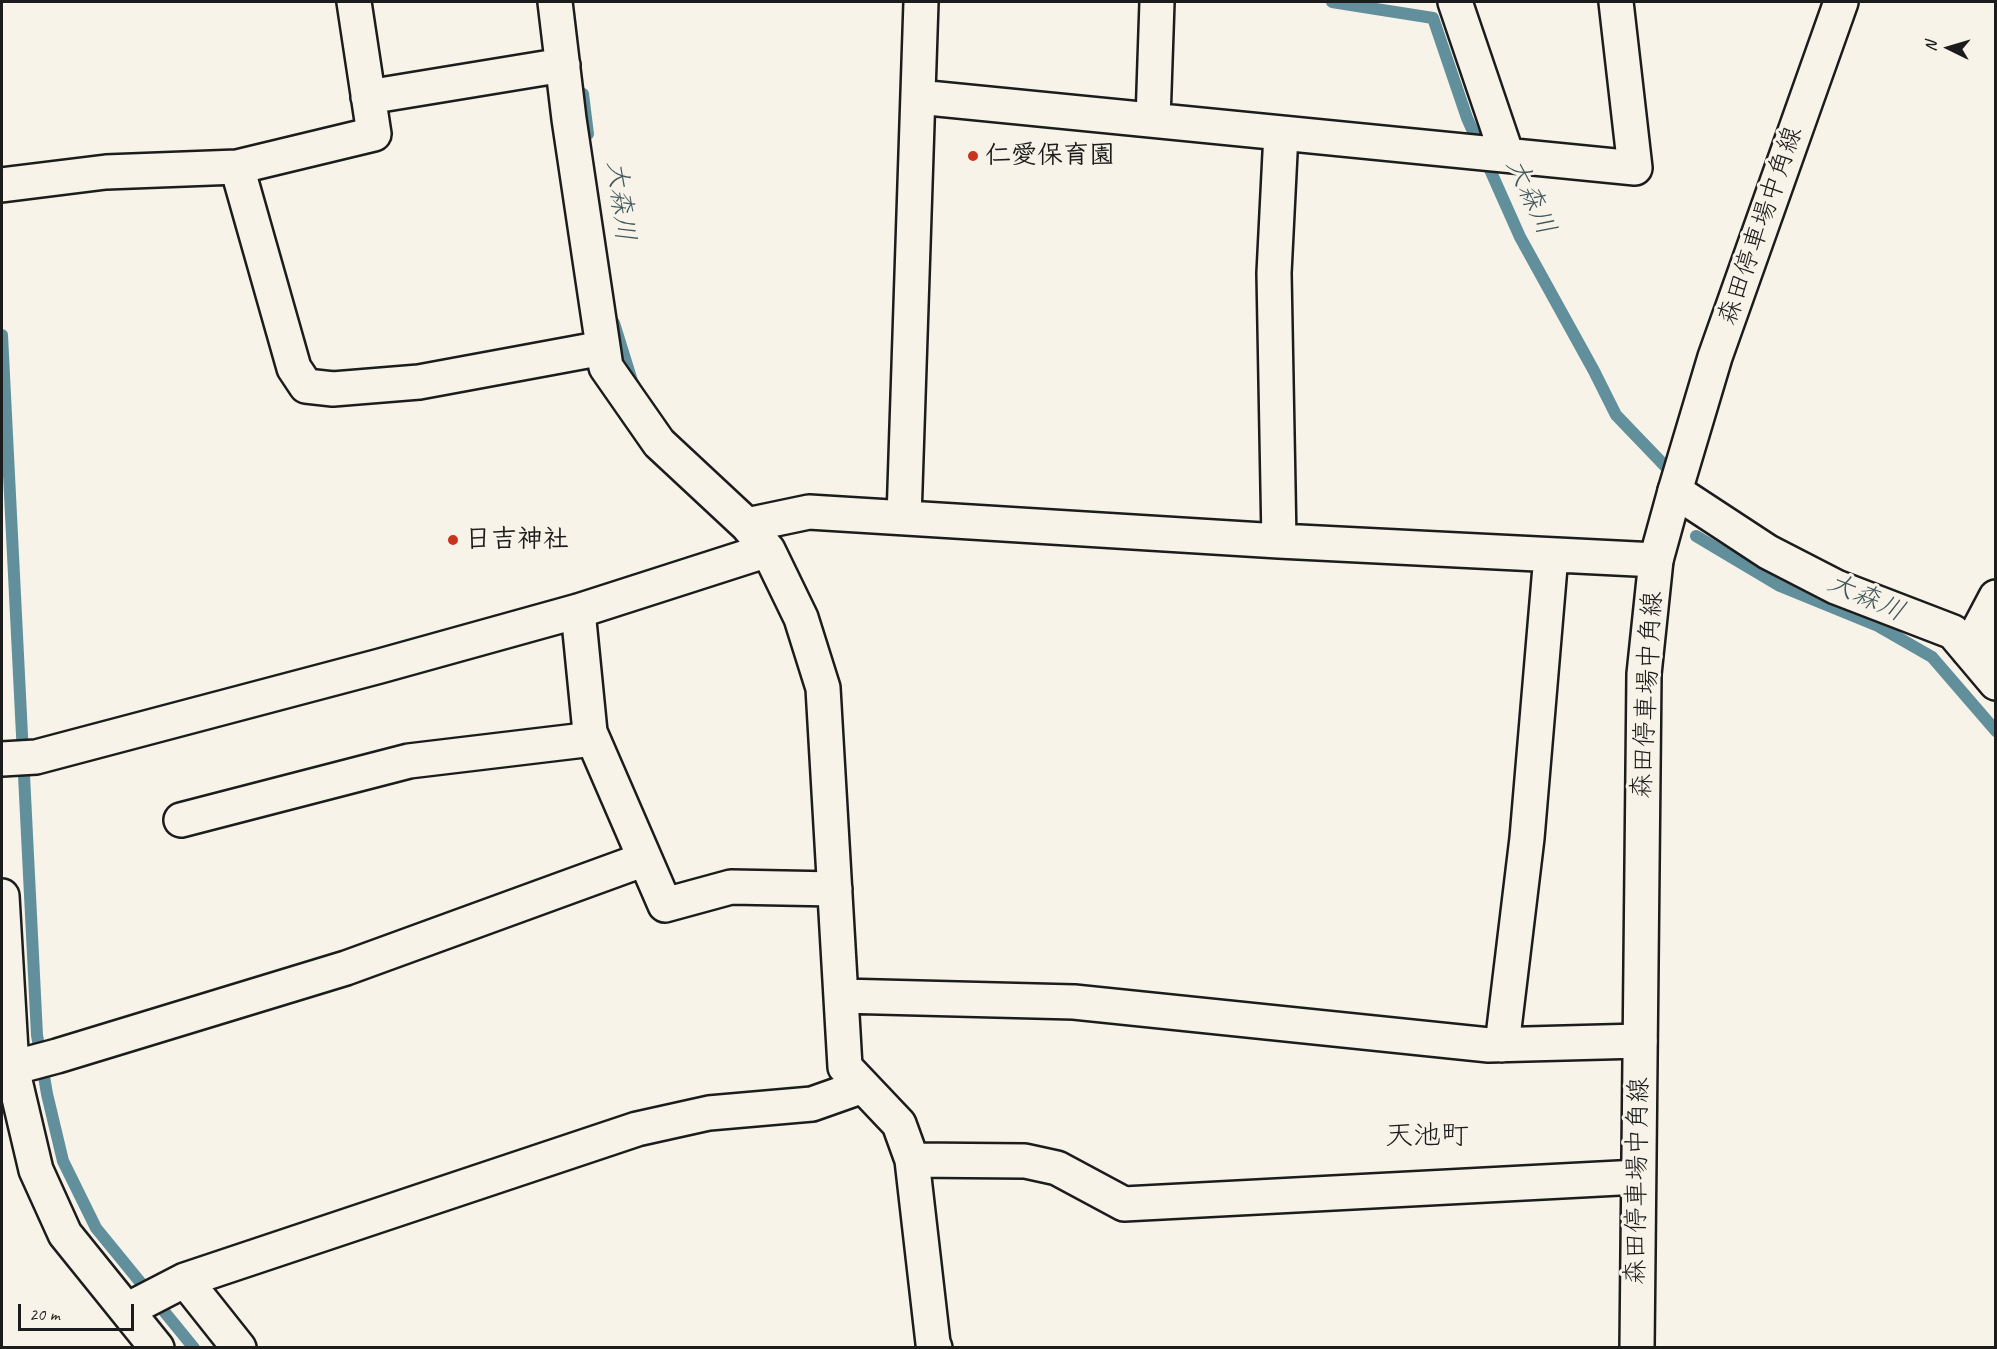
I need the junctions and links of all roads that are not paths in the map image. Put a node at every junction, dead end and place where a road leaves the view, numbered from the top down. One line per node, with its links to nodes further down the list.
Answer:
1 (354, 2): 9 (street)
2 (555, 2): 8 (street)
3 (921, 2): 10 (street)
4 (1157, 2): 11 (street)
5 (1455, 2): 13 (street)
6 (1616, 2): 13 (street)
7 (1841, 2): 17 (street, 森田停車場中角線)
8 (563, 65): 9 (street); 16 (street)
9 (368, 97): 14 (street)
10 (918, 97): 11 (street); 18 (street)
11 (1153, 120): 12 (street)
12 (1281, 133): 13 (street); 20 (street)
13 (1491, 153)
14 (237, 167): 15 (street); 16 (street)
15 (4, 184)
16 (603, 348): 19 (street)
17 (1675, 491): 23 (street, 森田停車場中角線); 26 (street)
18 (904, 518): 19 (street); 20 (street)
19 (747, 525): 21 (street)
20 (1278, 541): 22 (street)
21 (768, 550): 25 (street); 32 (street)
22 (1551, 555): 23 (street); 36 (street)
23 (1656, 560): 35 (street, 森田停車場中角線)
24 (1995, 597): 26 (street)
25 (578, 611): 28 (street); 29 (street)
26 (1982, 650): 27 (street)
27 (1995, 683)
28 (593, 739): 30 (street); 31 (street)
29 (15, 759)
30 (181, 820)
31 (645, 859): 32 (street); 37 (street)
32 (835, 889): 34 (street)
33 (2, 896): 37 (street)
34 (841, 996): 36 (street); 38 (street)
35 (1640, 1041): 36 (street); 40 (street, 森田停車場中角線)
36 (1502, 1045)
37 (18, 1066): 41 (street)
38 (863, 1086): 39 (street); 41 (street)
39 (912, 1160): 40 (street); 44 (street)
40 (1638, 1177): 45 (street, 森田停車場中角線)
41 (155, 1296): 42 (street); 43 (street)
42 (158, 1347)
43 (238, 1347)
44 (935, 1347)
45 (1637, 1347)

